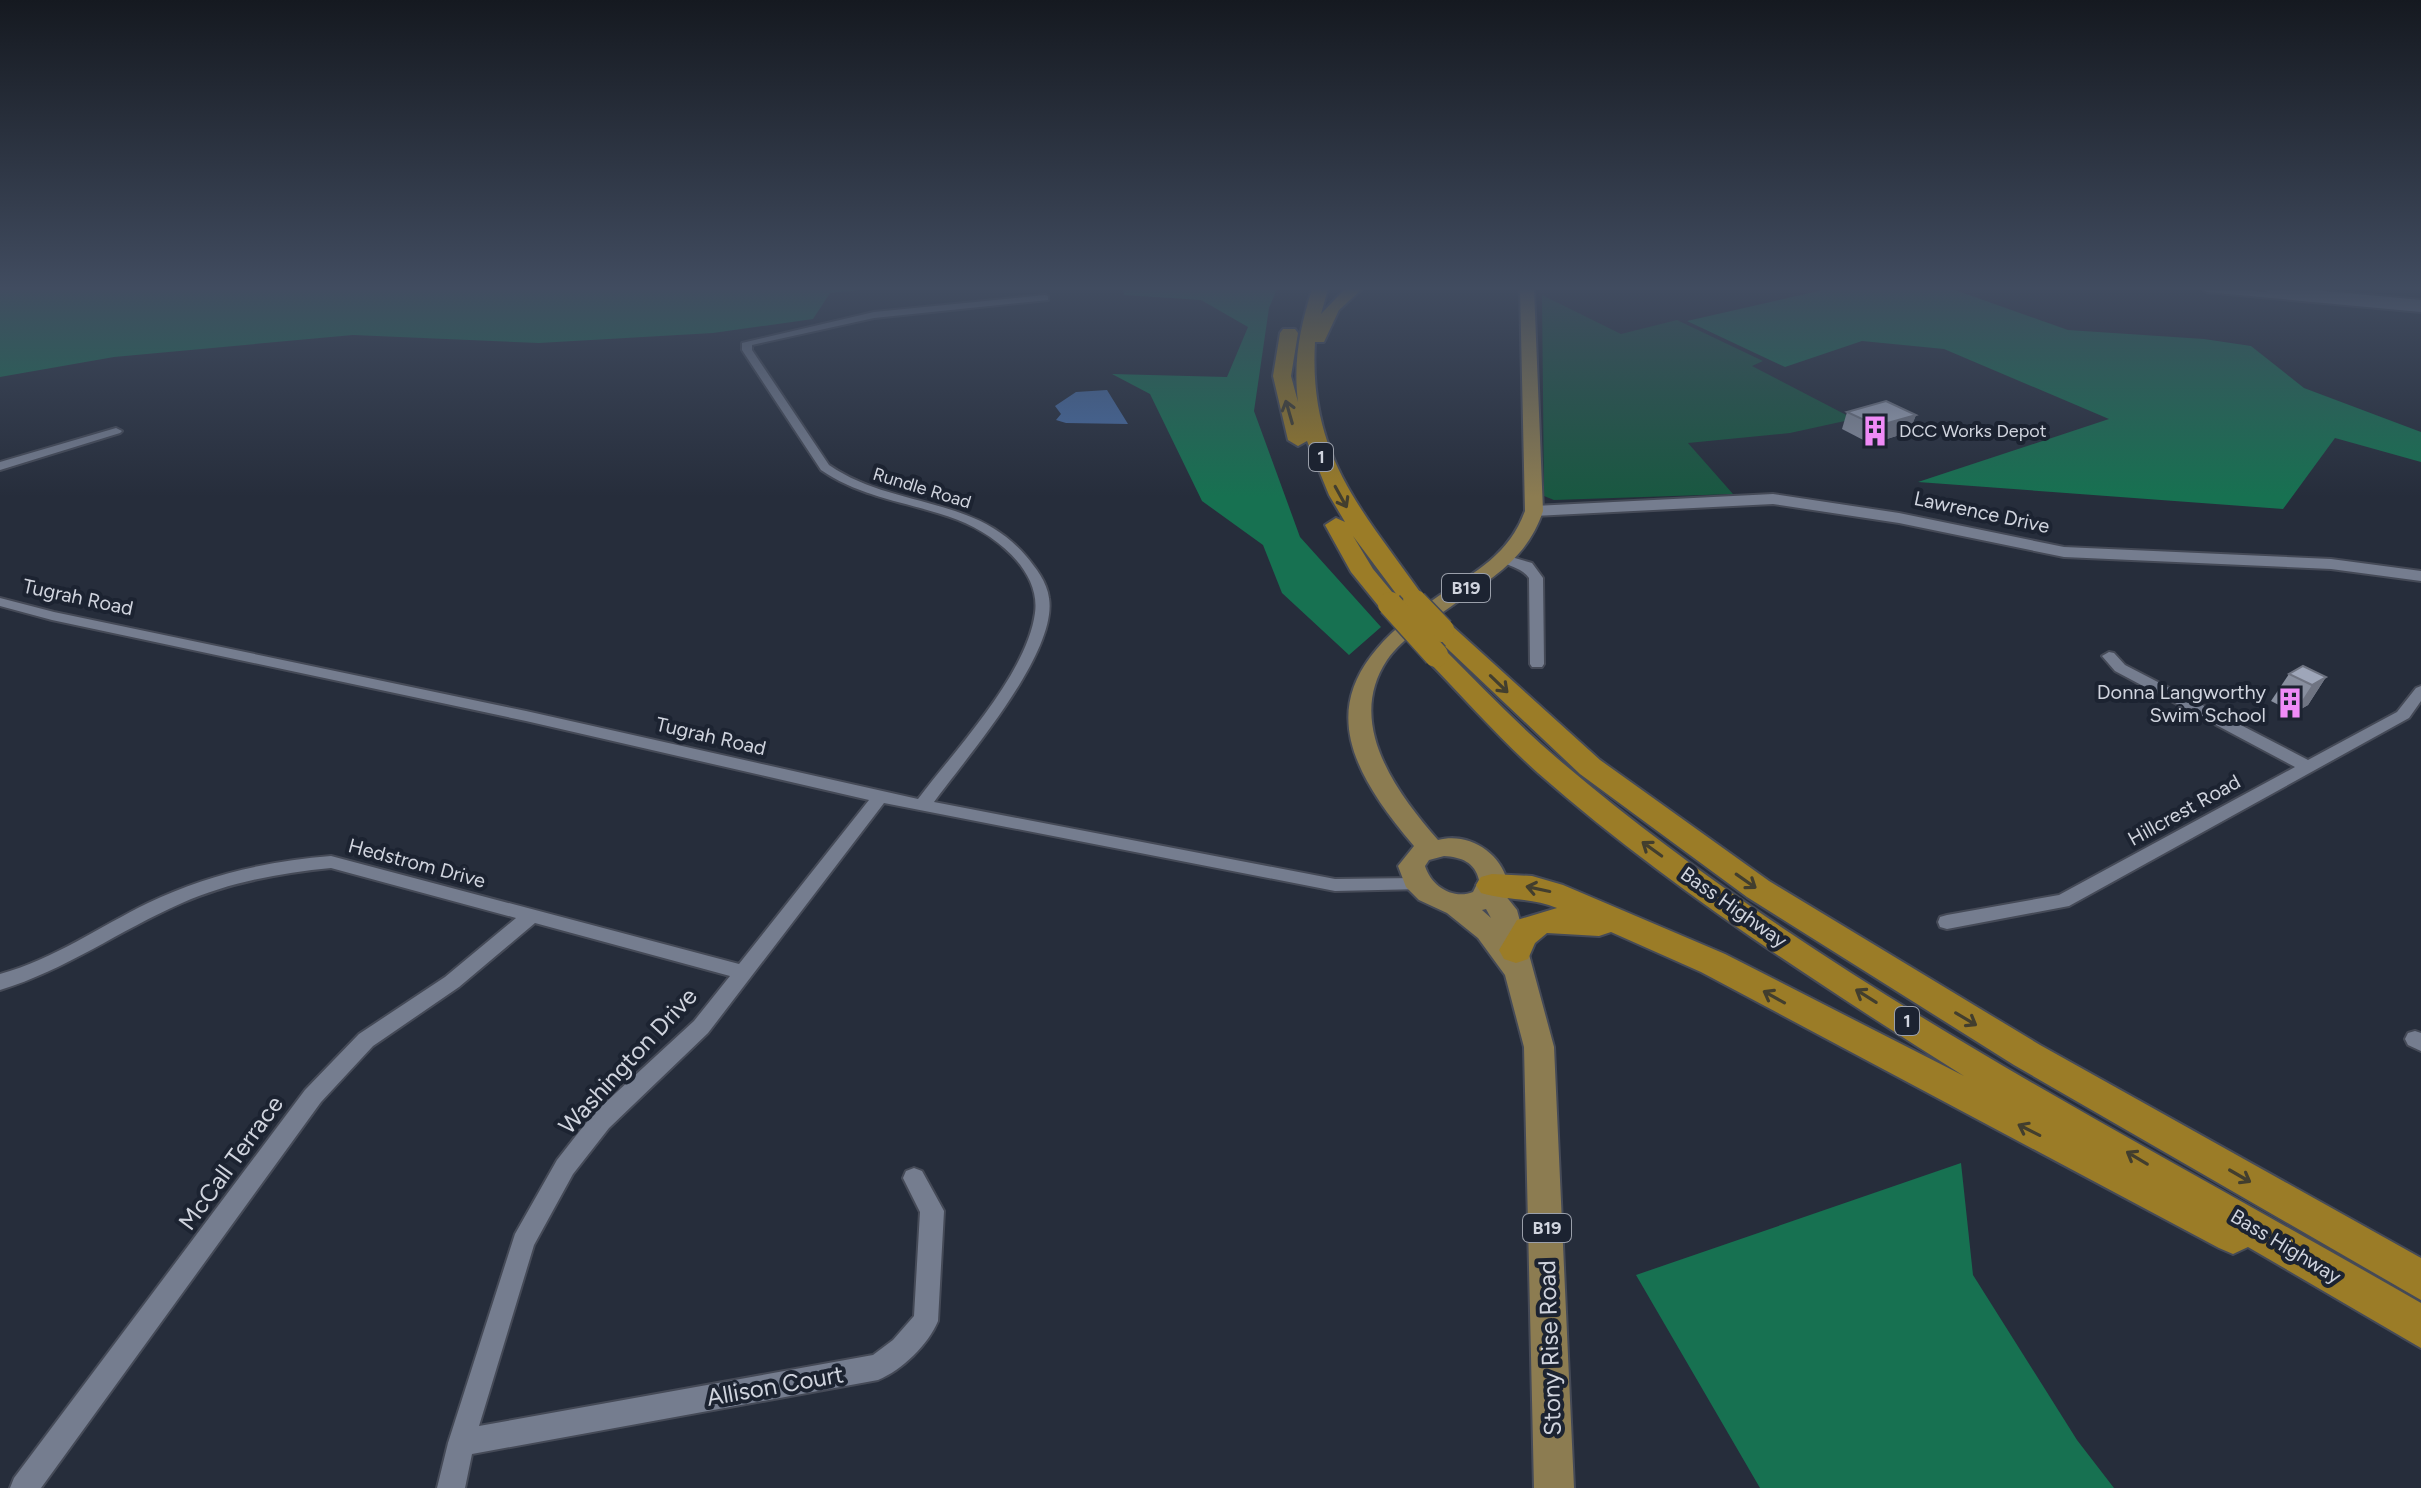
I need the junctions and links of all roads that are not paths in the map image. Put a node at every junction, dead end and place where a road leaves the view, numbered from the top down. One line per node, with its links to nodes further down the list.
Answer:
1 (753, 358): 19 (street, Rundle Road)
2 (1284, 358): 13 (highway, Bass Highway / 1, one-way to 2, bridge)
3 (1303, 358): 6 (highway, Bass Highway / 1)
4 (1314, 358): 6 (highway)
5 (1529, 358): 9 (main road, B19)
6 (1309, 420): 13 (highway, Bass Highway / 1, one-way to 13, bridge)
7 (116, 431): 8 (street)
8 (0, 466)
9 (1534, 511): 10 (main road, B19); 11 (street, Lawrence Drive)
10 (1508, 560): 15 (street); 20 (main road, B19)
11 (2421, 576)
12 (0, 602): 18 (street, Tugrah Road)
13 (1439, 643): 31 (highway, Bass Highway / 1, one-way to 31); 32 (highway, Bass Highway / 1, one-way to 13)
14 (2109, 656): 17 (street)
15 (1537, 664)
16 (2421, 691): 17 (street, Hillcrest Road)
17 (2308, 767): 25 (street, Hillcrest Road)
18 (880, 797): 19 (street, Tugrah Road); 28 (street, Washington Drive)
19 (923, 804): 21 (street, Tugrah Road)
20 (1431, 849): 21 (main road); 22 (main road, B19)
21 (1416, 884): 23 (main road, B19)
22 (1490, 889): 23 (main road); 26 (highway, one-way to 22); 27 (main road, Stony Rise Road / B19)
23 (1455, 904): 27 (main road, Stony Rise Road / B19)
24 (530, 917): 28 (street, Hedstrom Drive); 29 (street, Hedstrom Drive); 35 (street, McCall Terrace)
25 (1947, 922)
26 (1624, 926): 27 (highway); 33 (highway, one-way to 26)
27 (1517, 961): 37 (main road, Stony Rise Road / B19)
28 (742, 972): 34 (street, Washington Drive)
29 (0, 982)
30 (914, 1178): 34 (street, Allison Court)
31 (2421, 1280)
32 (2421, 1327)
33 (2421, 1335)
34 (461, 1443): 36 (street, Washington Drive)
35 (24, 1488)
36 (451, 1488)
37 (1554, 1488)

